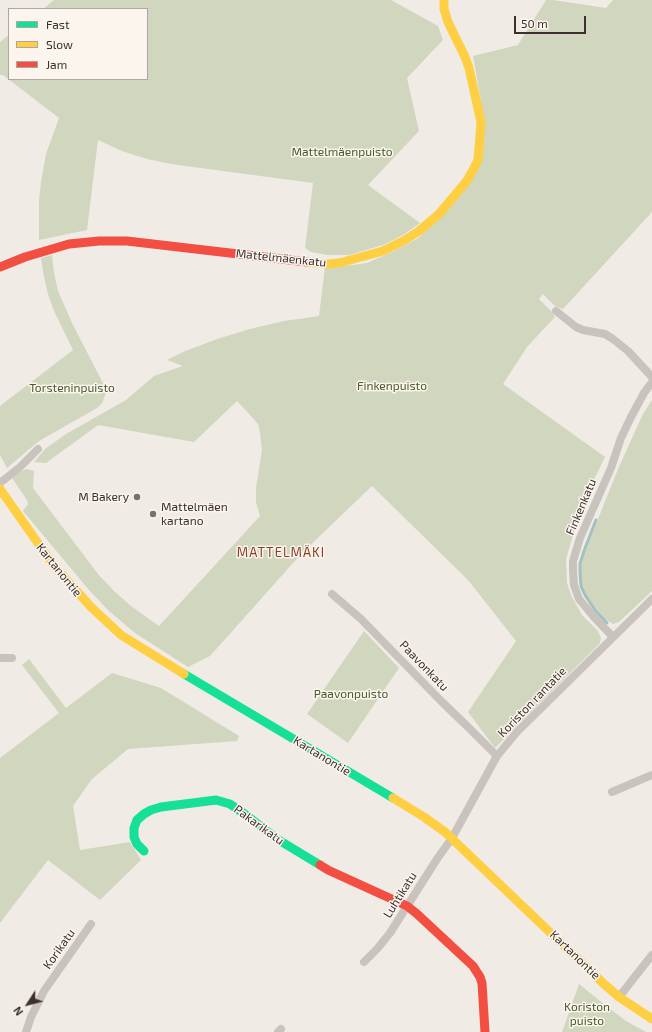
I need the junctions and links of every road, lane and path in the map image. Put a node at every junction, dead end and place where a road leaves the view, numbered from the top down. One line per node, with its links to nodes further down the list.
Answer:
1 (444, 0): 2 (street, Mattelmäenkatu)
2 (0, 267)
3 (556, 311): 4 (street)
4 (652, 377)
5 (652, 382): 11 (street, Finkenkatu)
6 (38, 449): 7 (street)
7 (0, 483)
8 (0, 489): 17 (street, Kartanontie)
9 (332, 594): 14 (street, Paavonkatu)
10 (652, 599): 11 (street, Koriston rantatie)
11 (613, 637): 14 (street, Koriston rantatie)
12 (0, 658): 13 (street)
13 (12, 658)
14 (497, 756): 17 (street, Koriston rantatie)
15 (652, 775): 16 (street)
16 (612, 792)
17 (452, 838): 19 (street, Luhtikatu); 23 (street, Kartanontie)
18 (144, 851): 19 (street, Pakarikatu)
19 (407, 906): 22 (street, Luhtikatu); 26 (street, Pakarikatu)
20 (92, 924): 25 (street, Korikatu)
21 (652, 955): 23 (street)
22 (364, 962)
23 (619, 997): 24 (street, Kartanontie)
24 (652, 1019)
25 (26, 1032)
26 (485, 1032)

